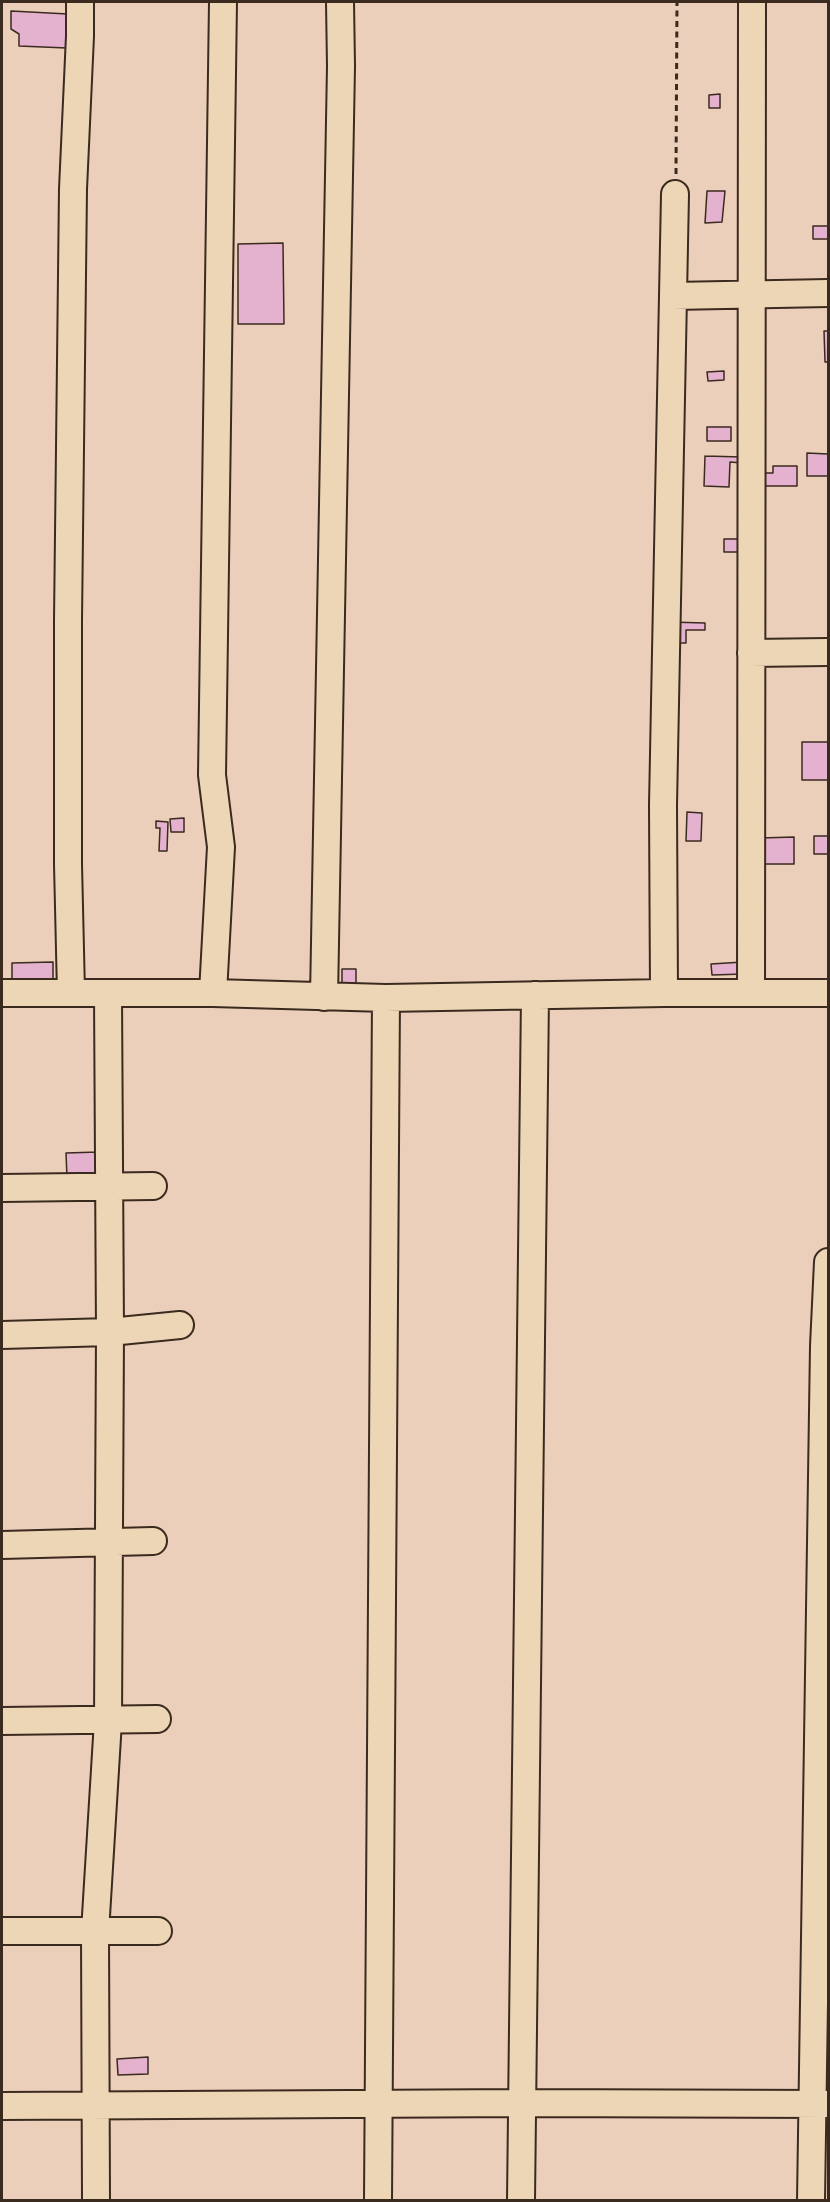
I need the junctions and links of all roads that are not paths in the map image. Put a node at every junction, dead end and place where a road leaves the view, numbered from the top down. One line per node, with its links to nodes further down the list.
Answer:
1 (80, 2): 12 (street)
2 (223, 2): 14 (street)
3 (340, 2): 19 (street)
4 (752, 2): 6 (street)
5 (675, 194): 8 (street)
6 (752, 293): 7 (street); 8 (street); 10 (street)
7 (828, 294)
8 (673, 296): 15 (street)
9 (828, 652): 10 (street)
10 (752, 653): 16 (street)
11 (2, 993): 12 (street)
12 (71, 993): 13 (street)
13 (108, 993): 14 (street); 21 (street)
14 (213, 993): 19 (street)
15 (664, 993): 16 (street); 18 (street)
16 (751, 993): 17 (street)
17 (828, 993)
18 (535, 995): 20 (street); 41 (street)
19 (324, 997): 20 (street)
20 (386, 998): 42 (street)
21 (109, 1186): 22 (street); 23 (street); 26 (street)
22 (153, 1186)
23 (2, 1188)
24 (828, 1262): 28 (street)
25 (180, 1325): 26 (street)
26 (110, 1332): 27 (street); 30 (street)
27 (2, 1335)
28 (826, 1346): 31 (street)
29 (153, 1541): 30 (street)
30 (108, 1543): 32 (street); 35 (street)
31 (825, 1544): 36 (street)
32 (2, 1545)
33 (157, 1719): 35 (street)
34 (2, 1721): 35 (street)
35 (108, 1721): 39 (street)
36 (824, 1728): 40 (street)
37 (2, 1931): 39 (street)
38 (158, 1931): 39 (street)
39 (95, 1932): 44 (street)
40 (821, 1939): 43 (street)
41 (521, 2103): 42 (street); 43 (street); 48 (street)
42 (378, 2104): 44 (street); 47 (street)
43 (820, 2104): 49 (street)
44 (95, 2105): 45 (street); 46 (street)
45 (2, 2106)
46 (96, 2200)
47 (378, 2200)
48 (521, 2200)
49 (811, 2200)

